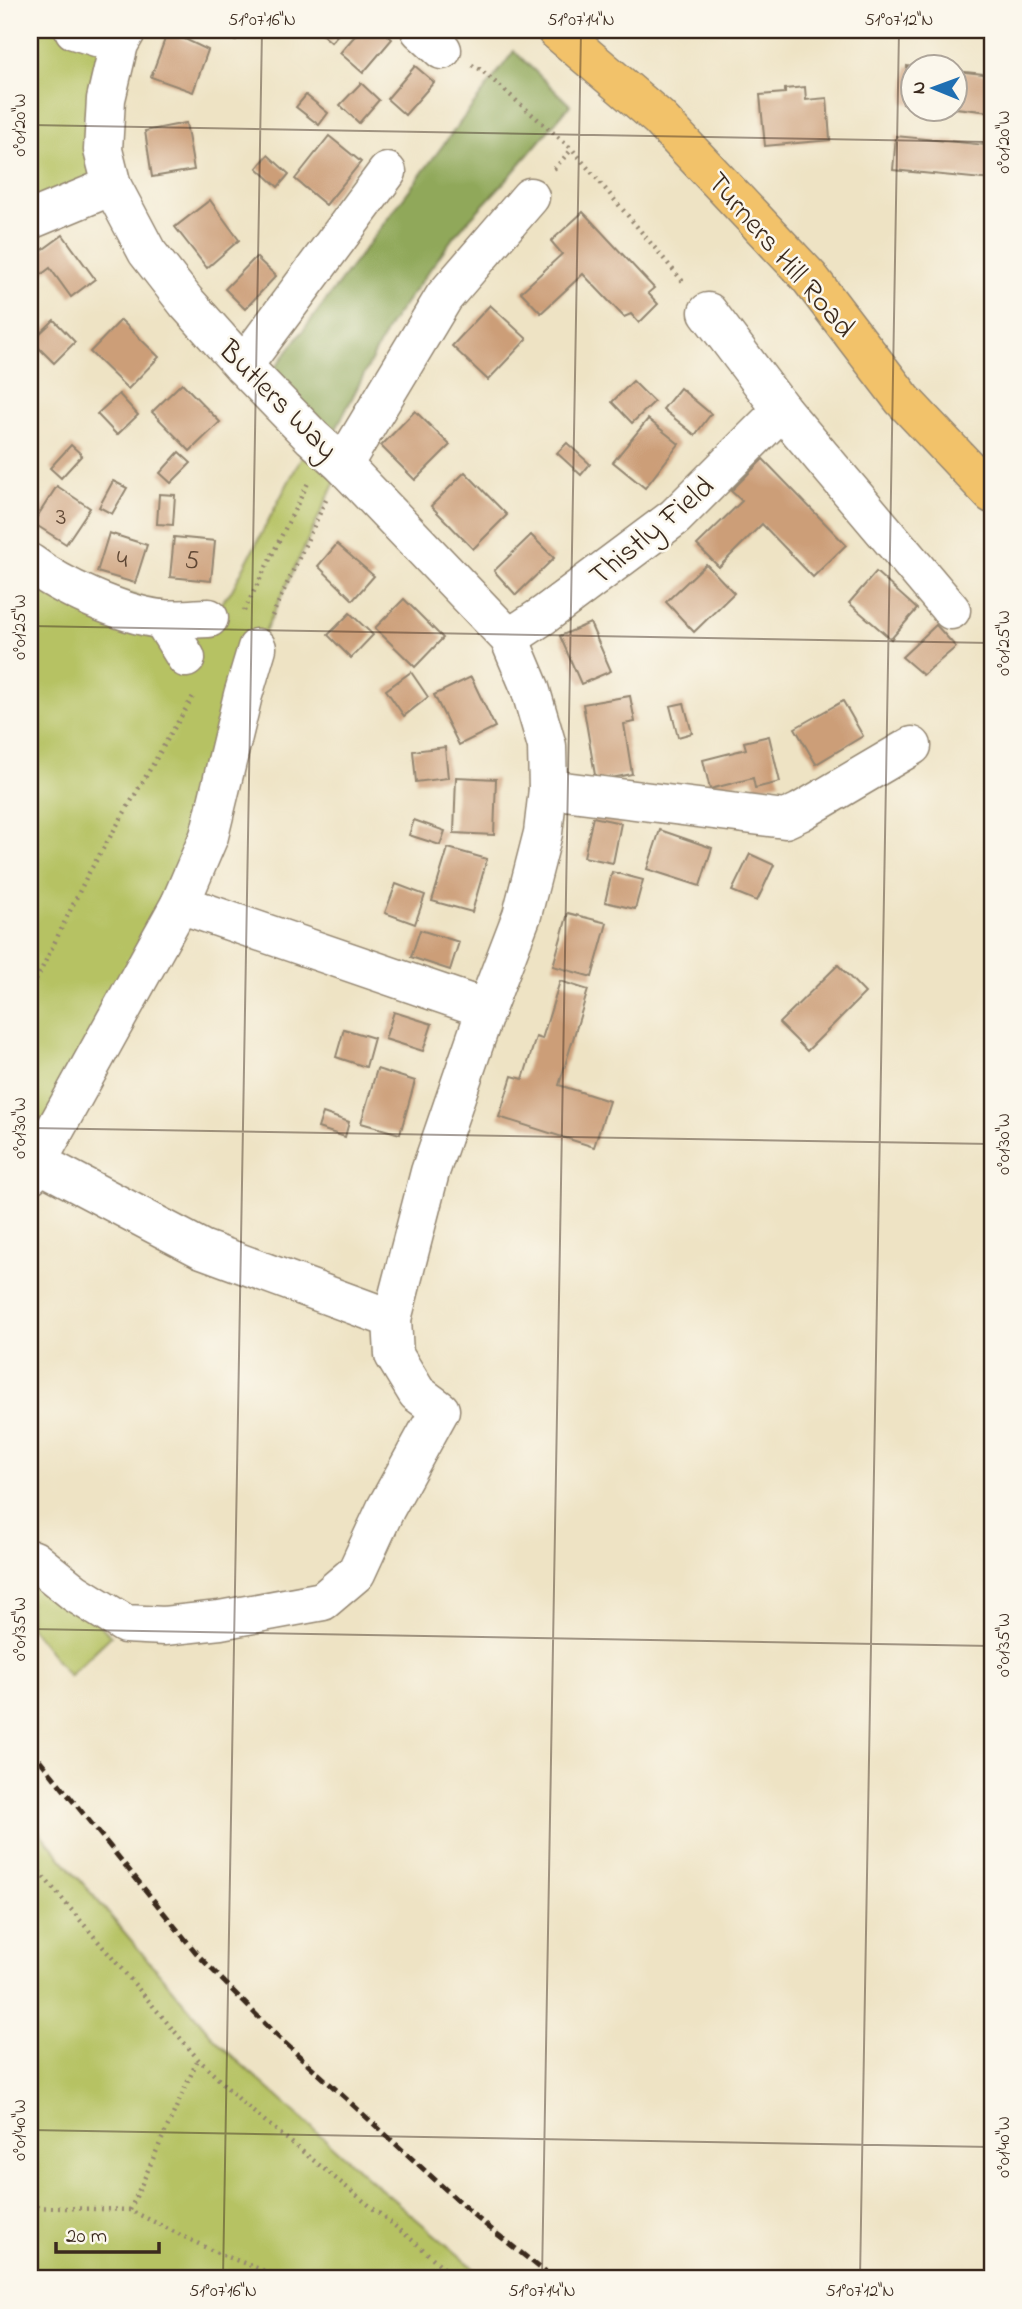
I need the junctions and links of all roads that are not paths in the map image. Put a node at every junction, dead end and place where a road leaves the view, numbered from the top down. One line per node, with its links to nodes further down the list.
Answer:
1 (74, 30): 3 (street, Butlers Way)
2 (555, 30): 12 (main road, Turners Hill Road)
3 (123, 37): 5 (street, Butlers Way)
4 (387, 173): 9 (street)
5 (112, 186): 7 (street); 9 (street, Butlers Way)
6 (530, 197): 11 (street, Butlers Way)
7 (30, 220)
8 (708, 312): 10 (street)
9 (243, 366): 11 (street, Butlers Way)
10 (782, 410): 14 (street); 16 (street, Thistly Field)
11 (334, 456): 16 (street)
12 (992, 494)
13 (30, 563): 15 (street)
14 (951, 610)
15 (162, 619): 17 (street); 20 (street)
16 (509, 638): 19 (street)
17 (191, 675)
18 (912, 746): 19 (street)
19 (548, 789): 21 (street)
20 (180, 904): 21 (street); 22 (street)
21 (486, 1009): 23 (street)
22 (34, 1169): 23 (street)
23 (392, 1319): 24 (street)
24 (34, 1560)

